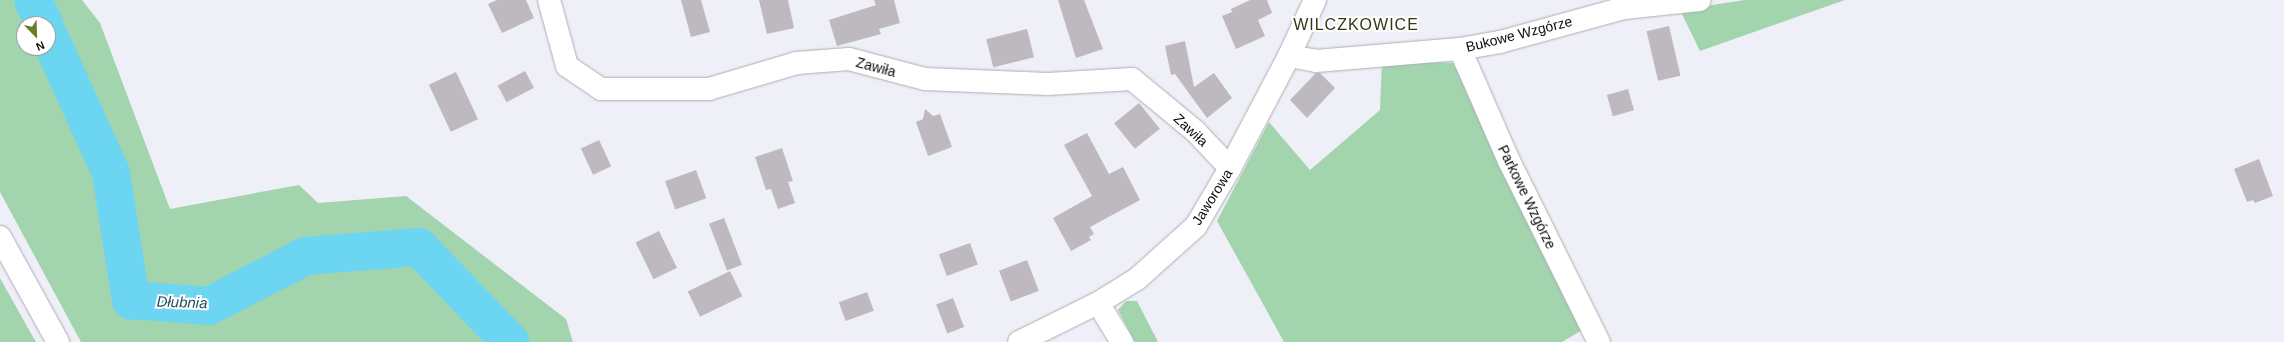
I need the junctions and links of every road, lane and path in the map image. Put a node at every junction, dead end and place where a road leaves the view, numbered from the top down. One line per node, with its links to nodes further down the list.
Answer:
1 (549, 0): 6 (street, Zawiła)
2 (1315, 0): 5 (street, Jaworowa)
3 (1700, 0): 4 (street, Bukowe Wzgórze)
4 (1460, 49): 5 (street, Bukowe Wzgórze); 12 (street, Parkowe Wzgórze)
5 (1288, 56): 6 (street, Jaworowa)
6 (1230, 168): 8 (street, Jaworowa)
7 (0, 237): 9 (street)
8 (1098, 303): 10 (street, Jaworowa); 11 (street)
9 (58, 342)
10 (1019, 342)
11 (1122, 342)
12 (1599, 342)

